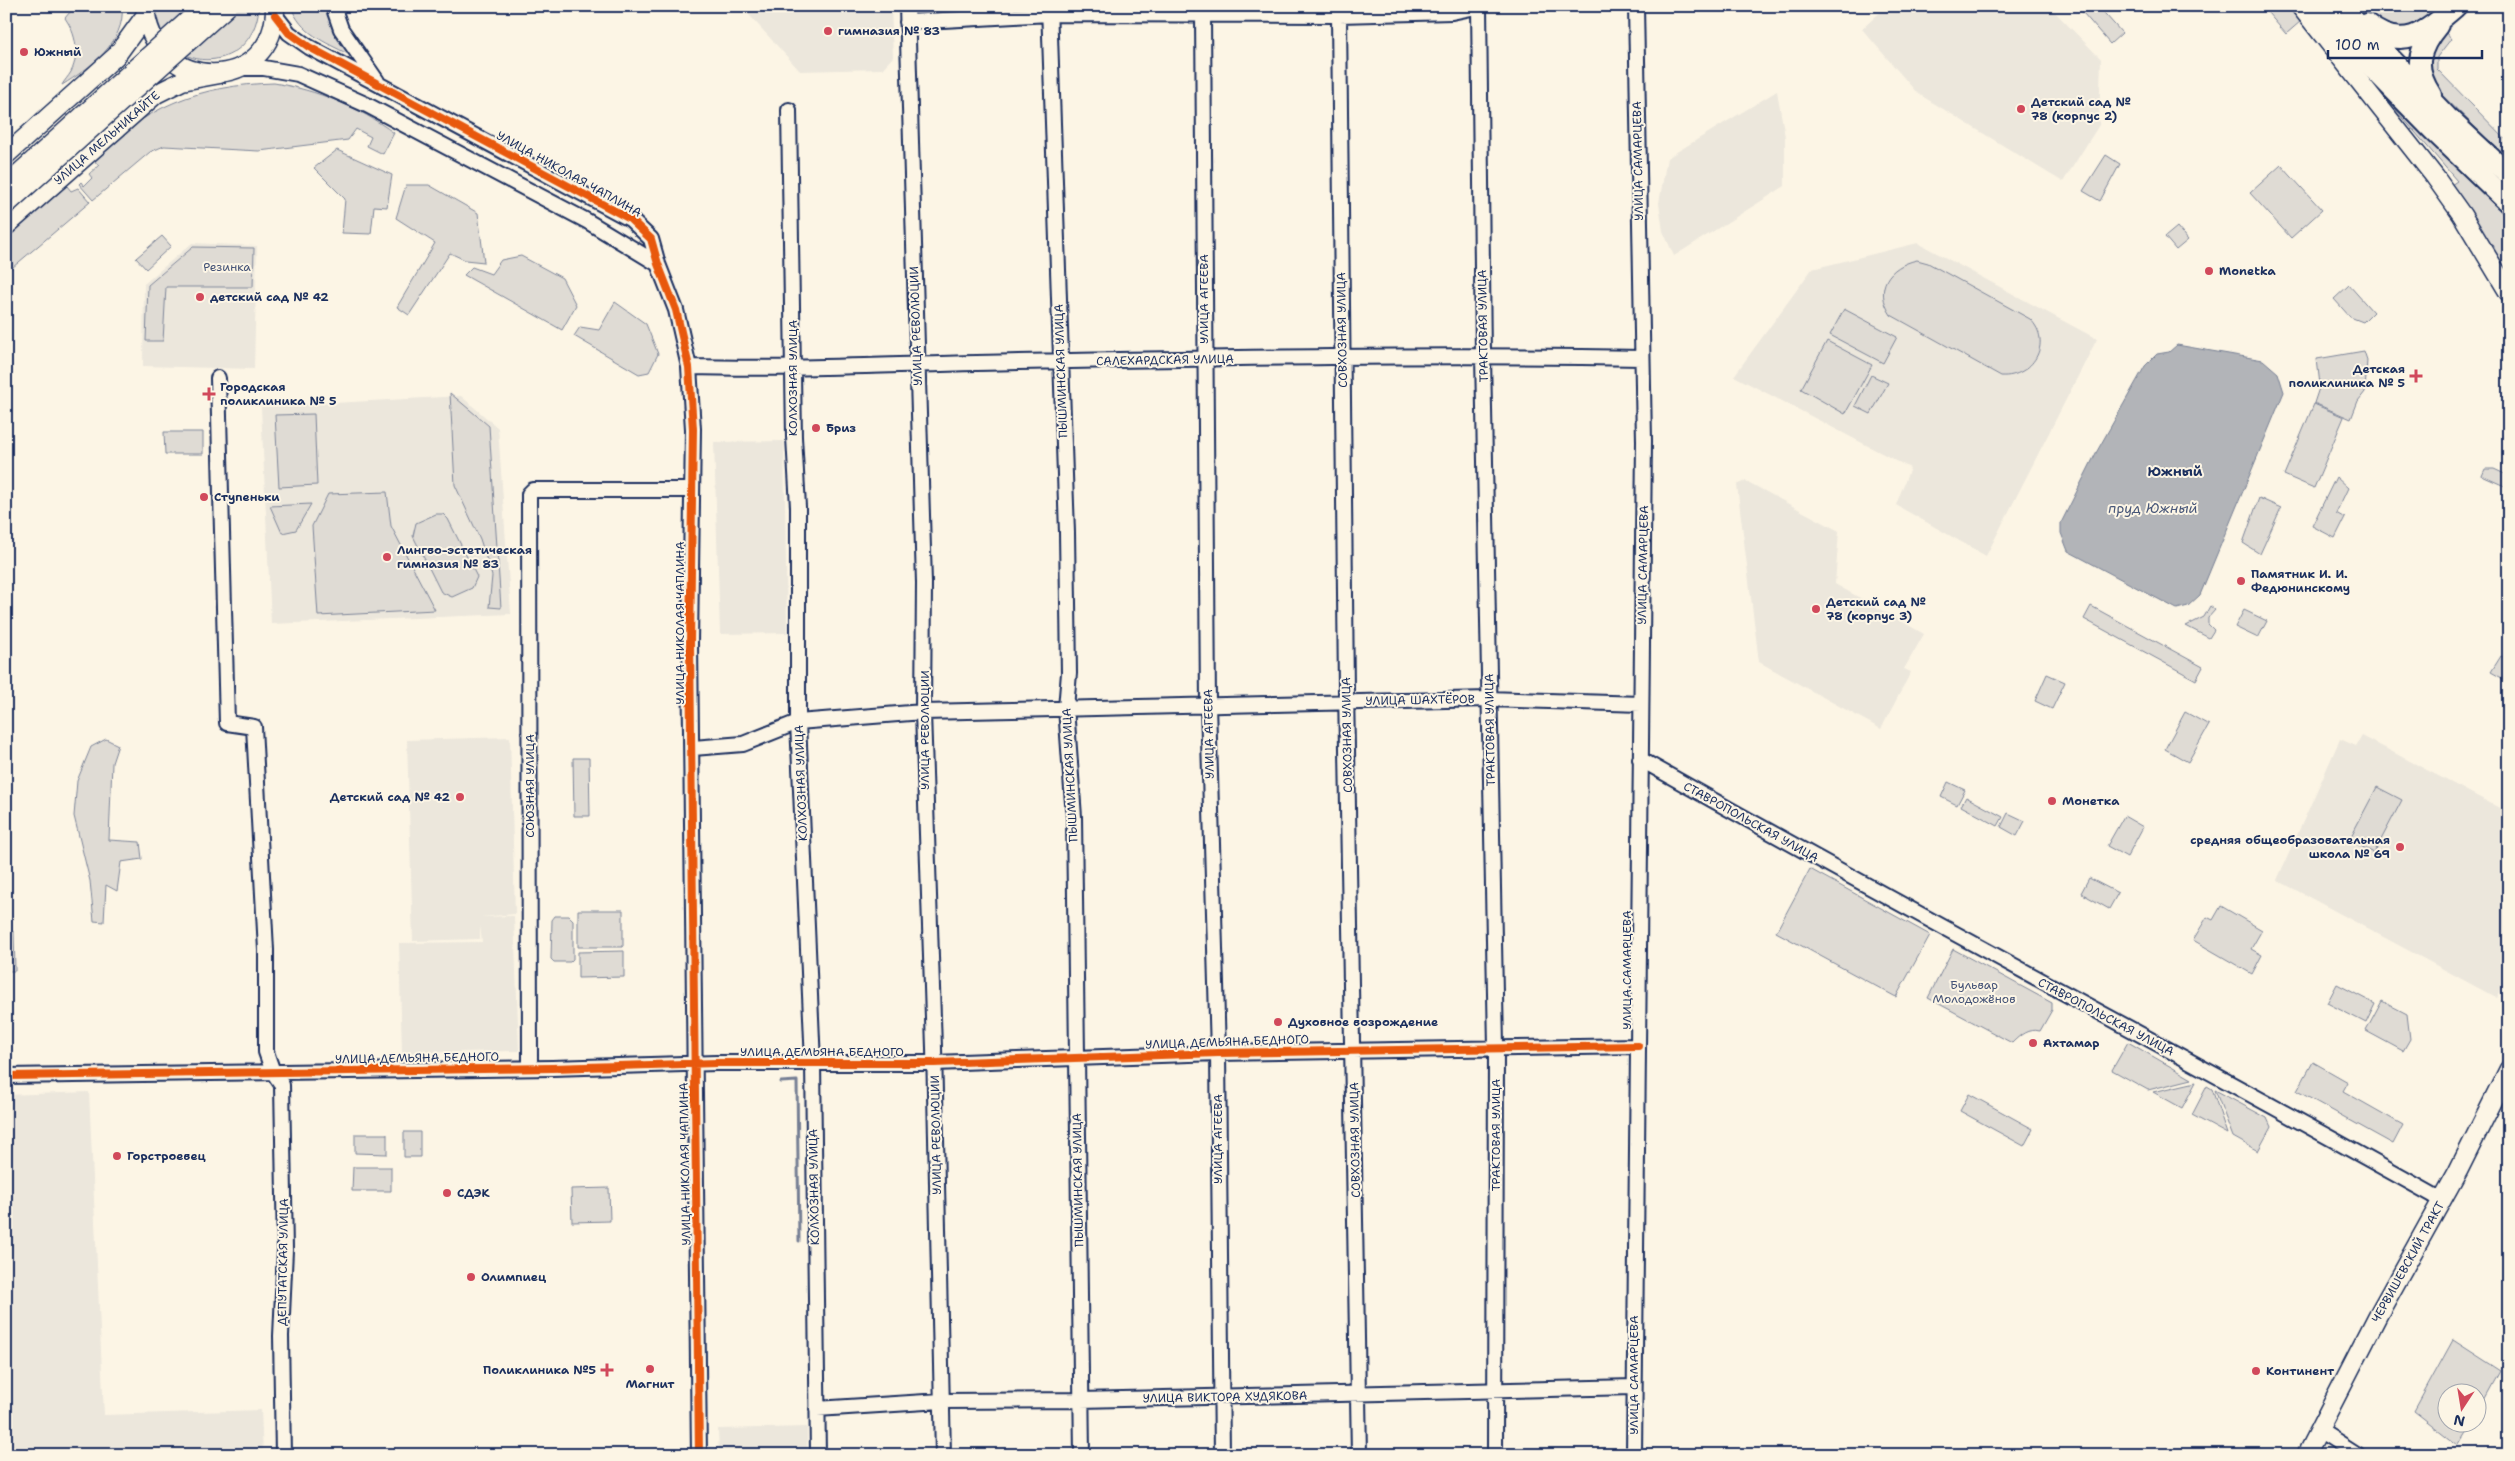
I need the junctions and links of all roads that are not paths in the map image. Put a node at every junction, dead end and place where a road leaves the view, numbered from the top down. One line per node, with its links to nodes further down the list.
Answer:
1 (204, 6): 25 (main road, bridge)
2 (228, 6): 27 (main road, bridge)
3 (333, 6): 20 (street)
4 (907, 6): 17 (street, УЛИЦА РЕВОЛЮЦИИ)
5 (1636, 6): 34 (street, УЛИЦА САМАРЦЕВА)
6 (2300, 6): 30 (main road)
7 (2312, 6): 26 (highway)
8 (2340, 6): 22 (highway)
9 (2344, 6): 11 (highway)
10 (1479, 7): 16 (street); 31 (street, ТРАКТОВАЯ УЛИЦА)
11 (2453, 8): 22 (highway)
12 (275, 10): 18 (main road); 20 (street, УЛИЦА НИКОЛАЯ ЧАПЛИНА)
13 (1049, 10): 15 (street); 17 (street); 35 (street, ПЫШМИНСКАЯ УЛИЦА)
14 (145, 11): 19 (main road); 23 (main road)
15 (1203, 14): 16 (street); 32 (street, УЛИЦА АГЕЕВА)
16 (1339, 15): 33 (street, СОВХОЗНАЯ УЛИЦА)
17 (907, 22): 36 (street, УЛИЦА РЕВОЛЮЦИИ)
18 (240, 68): 19 (main road); 29 (street)
19 (220, 74): 28 (main road, УЛИЦА МЕЛЬНИКАЙТЕ)
20 (381, 85): 29 (street, УЛИЦА НИКОЛАЯ ЧАПЛИНА)
21 (789, 110): 38 (street, КОЛХОЗНАЯ УЛИЦА)
22 (2447, 117): 24 (highway)
23 (6, 155)
24 (2509, 175)
25 (6, 185)
26 (2509, 203)
27 (6, 205)
28 (6, 226)
29 (658, 264): 37 (street, УЛИЦА НИКОЛАЯ ЧАПЛИНА)
30 (2509, 293)
31 (1482, 355): 33 (street, САЛЕХАРДСКАЯ УЛИЦА); 34 (street, САЛЕХАРДСКАЯ УЛИЦА); 41 (street, ТРАКТОВАЯ УЛИЦА)
32 (1205, 358): 33 (street, САЛЕХАРДСКАЯ УЛИЦА); 35 (street, САЛЕХАРДСКАЯ УЛИЦА); 43 (street, УЛИЦА АГЕЕВА)
33 (1342, 358): 42 (street, СОВХОЗНАЯ УЛИЦА)
34 (1642, 358): 44 (street, УЛИЦА САМАРЦЕВА)
35 (1060, 362): 36 (street, САЛЕХАРДСКАЯ УЛИЦА); 45 (street, ПЫШМИНСКАЯ УЛИЦА)
36 (918, 364): 38 (street, САЛЕХАРДСКАЯ УЛИЦА); 46 (street, УЛИЦА РЕВОЛЮЦИИ)
37 (689, 366): 38 (street, САЛЕХАРДСКАЯ УЛИЦА); 40 (street, УЛИЦА НИКОЛАЯ ЧАПЛИНА)
38 (794, 369): 47 (street, КОЛХОЗНАЯ УЛИЦА)
39 (218, 378): 60 (street, ДЕПУТАТСКАЯ УЛИЦА)
40 (692, 490): 48 (street, УЛИЦА НИКОЛАЯ ЧАПЛИНА); 58 (street, СОЮЗНАЯ УЛИЦА)
41 (1489, 699): 42 (street, УЛИЦА ШАХТЁРОВ); 44 (street, УЛИЦА ШАХТЁРОВ); 51 (street, ТРАКТОВАЯ УЛИЦА)
42 (1346, 702): 43 (street, УЛИЦА ШАХТЁРОВ); 52 (street, СОВХОЗНАЯ УЛИЦА)
43 (1208, 704): 45 (street, УЛИЦА ШАХТЁРОВ); 53 (street, УЛИЦА АГЕЕВА)
44 (1641, 704): 49 (street, УЛИЦА САМАРЦЕВА)
45 (1066, 708): 46 (street, УЛИЦА ШАХТЁРОВ); 54 (street, ПЫШМИНСКАЯ УЛИЦА)
46 (923, 712): 47 (street, УЛИЦА ШАХТЁРОВ); 56 (street, УЛИЦА РЕВОЛЮЦИИ)
47 (798, 722): 48 (street, УЛИЦА ШАХТЁРОВ); 55 (street, КОЛХОЗНАЯ УЛИЦА)
48 (693, 748): 57 (street, УЛИЦА НИКОЛАЯ ЧАПЛИНА)
49 (1640, 759): 50 (street, УЛИЦА САМАРЦЕВА); 62 (street, СТАВРОПОЛЬСКАЯ УЛИЦА)
50 (1638, 1046): 51 (street, УЛИЦА ДЕМЬЯНА БЕДНОГО); 63 (street, УЛИЦА САМАРЦЕВА)
51 (1496, 1047): 52 (street, УЛИЦА ДЕМЬЯНА БЕДНОГО); 64 (street, ТРАКТОВАЯ УЛИЦА)
52 (1354, 1050): 53 (street, УЛИЦА ДЕМЬЯНА БЕДНОГО); 65 (street, СОВХОЗНАЯ УЛИЦА)
53 (1218, 1053): 54 (street, УЛИЦА ДЕМЬЯНА БЕДНОГО); 66 (street, УЛИЦА АГЕЕВА)
54 (1076, 1058): 56 (street, УЛИЦА ДЕМЬЯНА БЕДНОГО); 67 (street, ПЫШМИНСКАЯ УЛИЦА)
55 (813, 1063): 56 (street, УЛИЦА ДЕМЬЯНА БЕДНОГО); 57 (street, УЛИЦА ДЕМЬЯНА БЕДНОГО); 69 (street, КОЛХОЗНАЯ УЛИЦА)
56 (934, 1063): 68 (street, УЛИЦА РЕВОЛЮЦИИ)
57 (695, 1064): 58 (street, УЛИЦА ДЕМЬЯНА БЕДНОГО); 72 (street, УЛИЦА НИКОЛАЯ ЧАПЛИНА)
58 (530, 1068): 60 (street, УЛИЦА ДЕМЬЯНА БЕДНОГО)
59 (2509, 1070): 62 (main road, ЧЕРВИШЕВСКИЙ ТРАКТ)
60 (273, 1072): 61 (street, УЛИЦА ДЕМЬЯНА БЕДНОГО); 71 (street, ДЕПУТАТСКАЯ УЛИЦА)
61 (6, 1076)
62 (2442, 1200): 70 (main road, ЧЕРВИШЕВСКИЙ ТРАКТ)
63 (1634, 1387): 64 (street, УЛИЦА ВИКТОРА ХУДЯКОВА); 79 (street, УЛИЦА САМАРЦЕВА)
64 (1494, 1392): 65 (street, УЛИЦА ВИКТОРА ХУДЯКОВА); 78 (street, ТРАКТОВАЯ УЛИЦА)
65 (1358, 1394): 66 (street, УЛИЦА ВИКТОРА ХУДЯКОВА); 77 (street, СОВХОЗНАЯ УЛИЦА)
66 (1220, 1397): 67 (street, УЛИЦА ВИКТОРА ХУДЯКОВА); 76 (street, УЛИЦА АГЕЕВА)
67 (1081, 1400): 68 (street, УЛИЦА ВИКТОРА ХУДЯКОВА); 75 (street, ПЫШМИНСКАЯ УЛИЦА)
68 (941, 1401): 69 (street, УЛИЦА ВИКТОРА ХУДЯКОВА); 74 (street, УЛИЦА РЕВОЛЮЦИИ)
69 (817, 1408): 73 (street, КОЛХОЗНАЯ УЛИЦА)
70 (2319, 1430): 80 (main road, ЧЕРВИШЕВСКИЙ ТРАКТ); 81 (street)
71 (283, 1455)
72 (699, 1455)
73 (818, 1455)
74 (942, 1455)
75 (1082, 1455)
76 (1222, 1455)
77 (1359, 1455)
78 (1495, 1455)
79 (1634, 1455)
80 (2306, 1455)
81 (2358, 1455)

